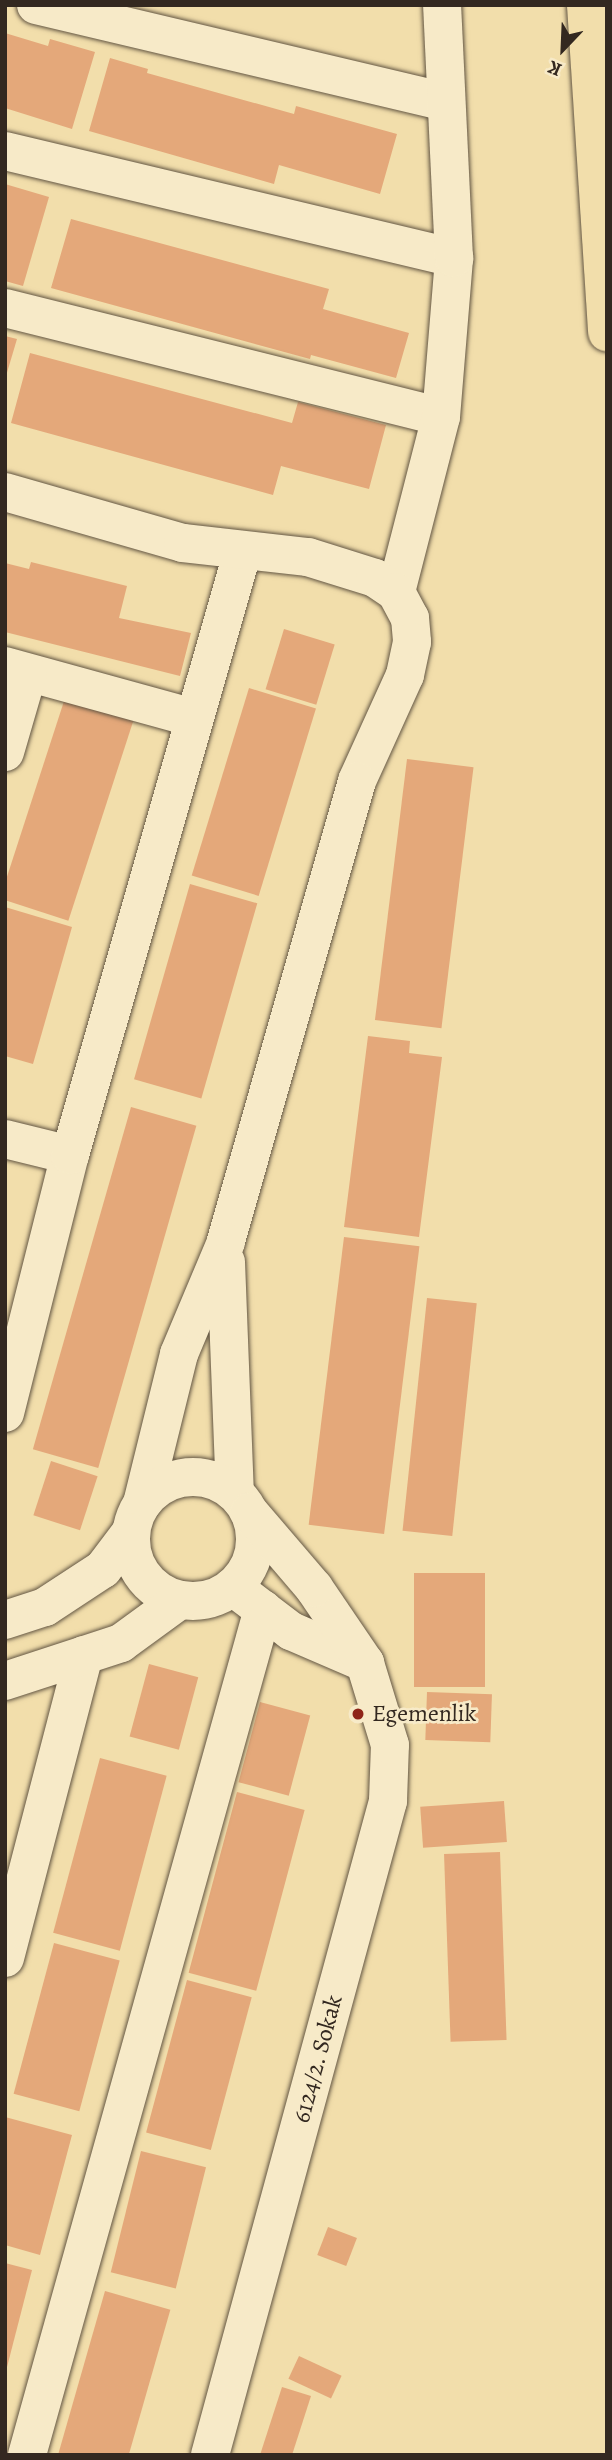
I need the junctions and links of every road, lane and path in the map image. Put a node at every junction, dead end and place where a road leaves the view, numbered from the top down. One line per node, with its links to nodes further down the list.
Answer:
1 (36, 5): 4 (street)
2 (442, 5): 4 (street)
3 (586, 5): 8 (highway)
4 (443, 101): 6 (street)
5 (5, 150): 6 (street)
6 (454, 258): 9 (street)
7 (5, 308): 9 (street)
8 (607, 332)
9 (442, 417): 12 (street)
10 (5, 492): 11 (street)
11 (243, 550): 12 (street); 14 (street)
12 (396, 592): 18 (street)
13 (17, 669): 14 (street); 15 (street)
14 (194, 718): 17 (street)
15 (5, 752)
16 (5, 1139): 17 (street)
17 (70, 1155): 19 (street)
18 (226, 1242): 20 (street); 21 (street)
19 (5, 1413)
20 (242, 1503): 21 (street); 22 (street); 27 (street, 6124/2. Sokak)
21 (136, 1518): 23 (street); 25 (street)
22 (233, 1587): 23 (street); 24 (street)
23 (180, 1600): 26 (street)
24 (263, 1609): 27 (street); 30 (street)
25 (5, 1620)
26 (84, 1655): 28 (street); 29 (street)
27 (365, 1663): 31 (street, 6124/2. Sokak)
28 (5, 1681)
29 (5, 1958)
30 (27, 2455)
31 (210, 2455)

